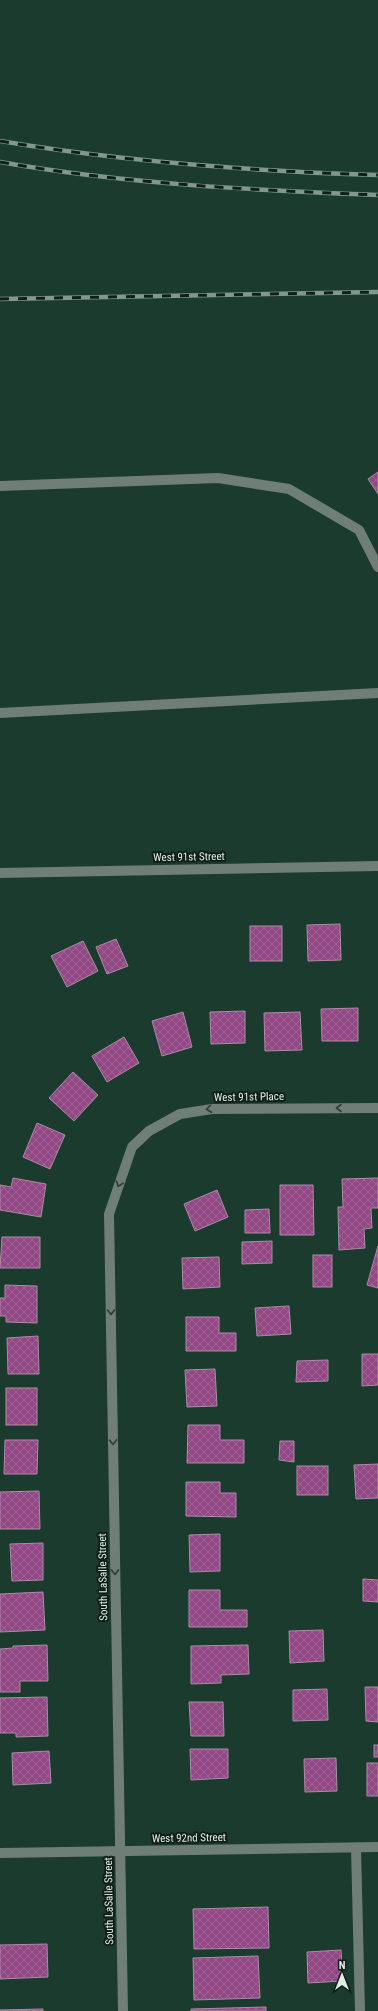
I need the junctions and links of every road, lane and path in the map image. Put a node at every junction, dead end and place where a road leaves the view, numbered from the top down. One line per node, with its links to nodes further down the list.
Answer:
1 (0, 486): 2 (street)
2 (378, 567)
3 (378, 693): 4 (street)
4 (0, 713)
5 (378, 866): 6 (street, West 91st Street)
6 (0, 873)
7 (378, 1108): 8 (street, West 91st Place, one-way to 8)
8 (132, 1147): 11 (street, South LaSalle Street, one-way to 11)
9 (378, 1847): 10 (street, West 92nd Street)
10 (356, 1848): 11 (street, West 92nd Street); 14 (street)
11 (120, 1851): 12 (street, West 92nd Street); 13 (street, South LaSalle Street)
12 (0, 1852)
13 (123, 2011)
14 (360, 2011)

